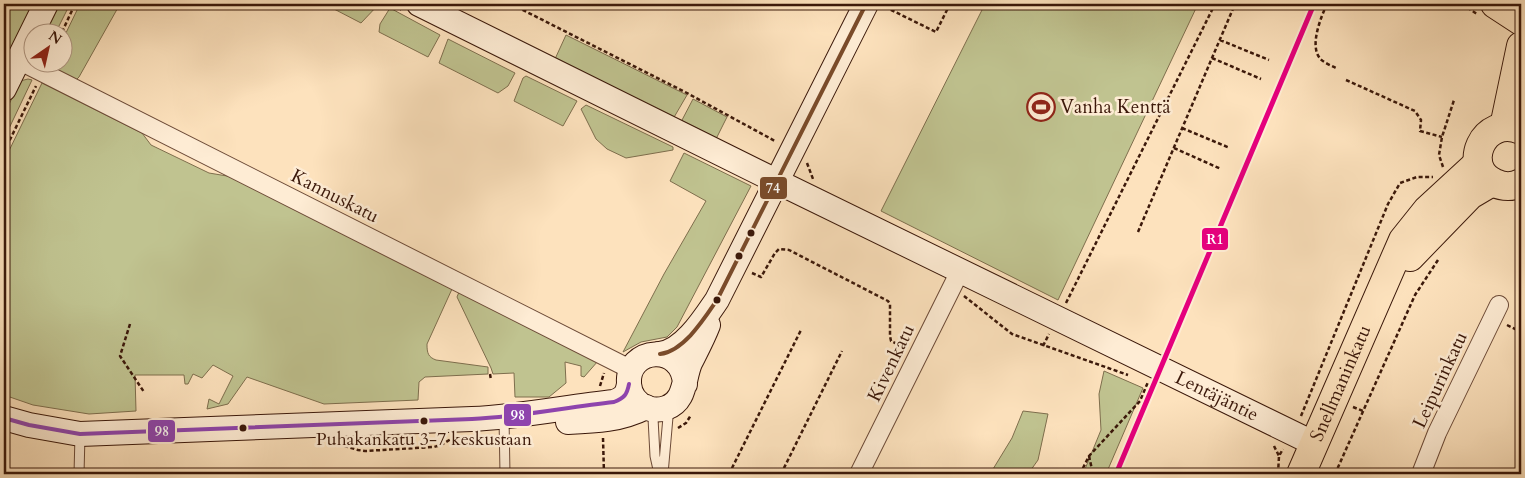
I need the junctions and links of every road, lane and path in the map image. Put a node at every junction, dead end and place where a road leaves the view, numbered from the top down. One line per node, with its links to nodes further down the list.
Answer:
1 (46, 4): 17 (street)
2 (75, 4): 13 (path)
3 (419, 4): 37 (street, Lentäjäntie)
4 (511, 4): 29 (path)
5 (866, 4): 37 (street)
6 (879, 4): 7 (path)
7 (950, 4)
8 (1215, 4): 46 (path)
9 (1235, 4): 14 (path)
10 (1327, 4): 20 (path)
11 (1495, 4): 12 (main road)
12 (1521, 21)
13 (67, 22)
14 (1220, 40): 16 (path); 18 (path)
15 (1521, 49): 27 (main road)
16 (1212, 58): 22 (path); 26 (path)
17 (18, 60): 19 (street, Kannuskatu); 24 (street)
18 (1269, 60)
19 (22, 62)
20 (1336, 68)
21 (43, 72): 32 (path); 52 (street, Kannuskatu)
22 (1261, 79)
23 (1346, 80): 28 (path)
24 (4, 89)
25 (1454, 100): 28 (path)
26 (1182, 128): 30 (path); 31 (path)
27 (1513, 128): 36 (main road)
28 (1442, 137): 34 (path)
29 (779, 143)
30 (1174, 148): 35 (path); 40 (path)
31 (1230, 148)
32 (4, 152)
33 (807, 163): 39 (path)
34 (1444, 168)
35 (1221, 169)
36 (1485, 172): 38 (main road); 64 (main road, Snellmaninkatu)
37 (776, 181): 43 (street, Lentäjäntie); 44 (street)
38 (1521, 182)
39 (816, 187)
40 (1138, 232)
41 (1442, 254): 78 (path)
42 (747, 270): 49 (path)
43 (960, 271): 46 (street, Lentäjäntie); 73 (street, Kivenkatu)
44 (717, 300): 51 (street); 57 (street)
45 (1499, 305): 79 (street, Leipurinkatu)
46 (1058, 319): 64 (street, Lentäjäntie)
47 (130, 324): 56 (path)
48 (800, 330): 71 (path)
49 (907, 349)
50 (842, 351): 72 (path)
51 (660, 354): 52 (street); 57 (street)
52 (625, 372): 58 (street); 58 (path); 59 (street)
53 (490, 374): 54 (path)
54 (490, 380)
55 (1148, 382): 65 (path)
56 (144, 392)
57 (679, 394): 59 (street); 70 (lane)
58 (606, 403): 61 (street)
59 (647, 408): 61 (street); 70 (lane)
60 (4, 418): 63 (street)
61 (504, 418): 63 (street); 68 (lane)
62 (603, 432): 69 (path)
63 (80, 434): 67 (lane)
64 (1315, 444): 77 (main road, Snellmaninkatu)
65 (1089, 456): 74 (path); 75 (path)
66 (1279, 456): 76 (path)
67 (79, 474)
68 (505, 474)
69 (604, 474)
70 (661, 474)
71 (729, 474)
72 (781, 474)
73 (859, 474)
74 (1080, 474)
75 (1093, 474)
76 (1278, 474)
77 (1301, 474)
78 (1335, 474)
79 (1421, 474)

